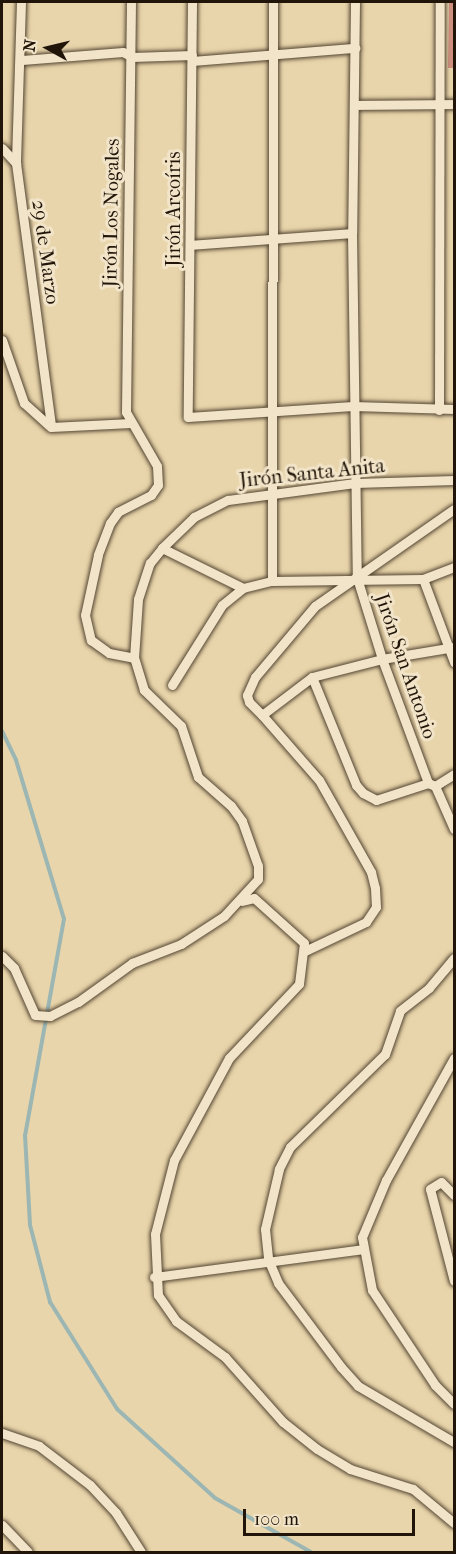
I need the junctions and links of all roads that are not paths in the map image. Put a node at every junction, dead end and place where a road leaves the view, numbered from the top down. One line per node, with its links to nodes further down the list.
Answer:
1 (21, 2): 11 (street, 29 de Marzo)
2 (131, 2): 9 (street, Jirón Los Nogales)
3 (192, 2): 10 (street, Jirón Arcoíris)
4 (273, 2): 8 (street)
5 (355, 2): 7 (street, Jirón San Antonio)
6 (440, 2): 12 (street)
7 (355, 48): 8 (street); 14 (street, Jirón San Antonio)
8 (273, 55): 10 (street); 18 (street)
9 (132, 57): 10 (street); 11 (street); 25 (street, Jirón Los Nogales)
10 (192, 58): 19 (street, Jirón Arcoíris)
11 (22, 60): 16 (street, 29 de Marzo)
12 (439, 103): 13 (street); 14 (street); 24 (street)
13 (454, 104)
14 (354, 105): 17 (street, Jirón San Antonio)
15 (2, 148): 16 (street)
16 (16, 163): 26 (street, 29 de Marzo)
17 (352, 233): 18 (street); 21 (street, Jirón San Antonio)
18 (270, 240): 19 (street); 22 (street)
19 (190, 245): 22 (street, Jirón Arcoíris)
20 (2, 340): 26 (street)
21 (353, 406): 22 (street); 24 (street); 28 (street, Jirón San Antonio)
22 (274, 409): 29 (street)
23 (454, 409): 24 (street)
24 (439, 410)
25 (131, 423): 26 (street); 38 (street)
26 (51, 427)
27 (454, 480): 28 (street, Jirón Santa Anita)
28 (355, 483): 29 (street, Jirón Santa Anita); 33 (street, Jirón San Antonio)
29 (275, 493): 31 (street, Jirón Santa Anita); 35 (street)
30 (454, 509): 33 (street)
31 (162, 549): 36 (street); 38 (street, Jirón Santa Anita)
32 (454, 567): 34 (street)
33 (357, 578): 34 (street); 35 (street); 39 (street, Jirón San Antonio); 43 (street)
34 (423, 579): 37 (street)
35 (272, 580): 36 (street)
36 (243, 588): 42 (street)
37 (452, 648): 39 (street); 40 (street)
38 (134, 658): 47 (street)
39 (382, 659): 41 (street); 45 (street, Jirón San Antonio)
40 (454, 662)
41 (312, 677): 43 (street); 45 (street)
42 (171, 685)
43 (262, 715): 48 (street)
44 (454, 774): 45 (street)
45 (432, 785): 46 (street, Jirón San Antonio)
46 (454, 829)
47 (239, 902): 48 (street); 49 (street)
48 (305, 951): 55 (street)
49 (2, 956)
50 (454, 958): 54 (street)
51 (454, 1058): 53 (street)
52 (454, 1195): 56 (street)
53 (363, 1249): 54 (street); 57 (street)
54 (268, 1259): 55 (street); 59 (street)
55 (154, 1277): 60 (street)
56 (454, 1281)
57 (454, 1404)
58 (2, 1433): 63 (street)
59 (454, 1442)
60 (454, 1523)
61 (2, 1525): 62 (street)
62 (27, 1552)
63 (141, 1552)

